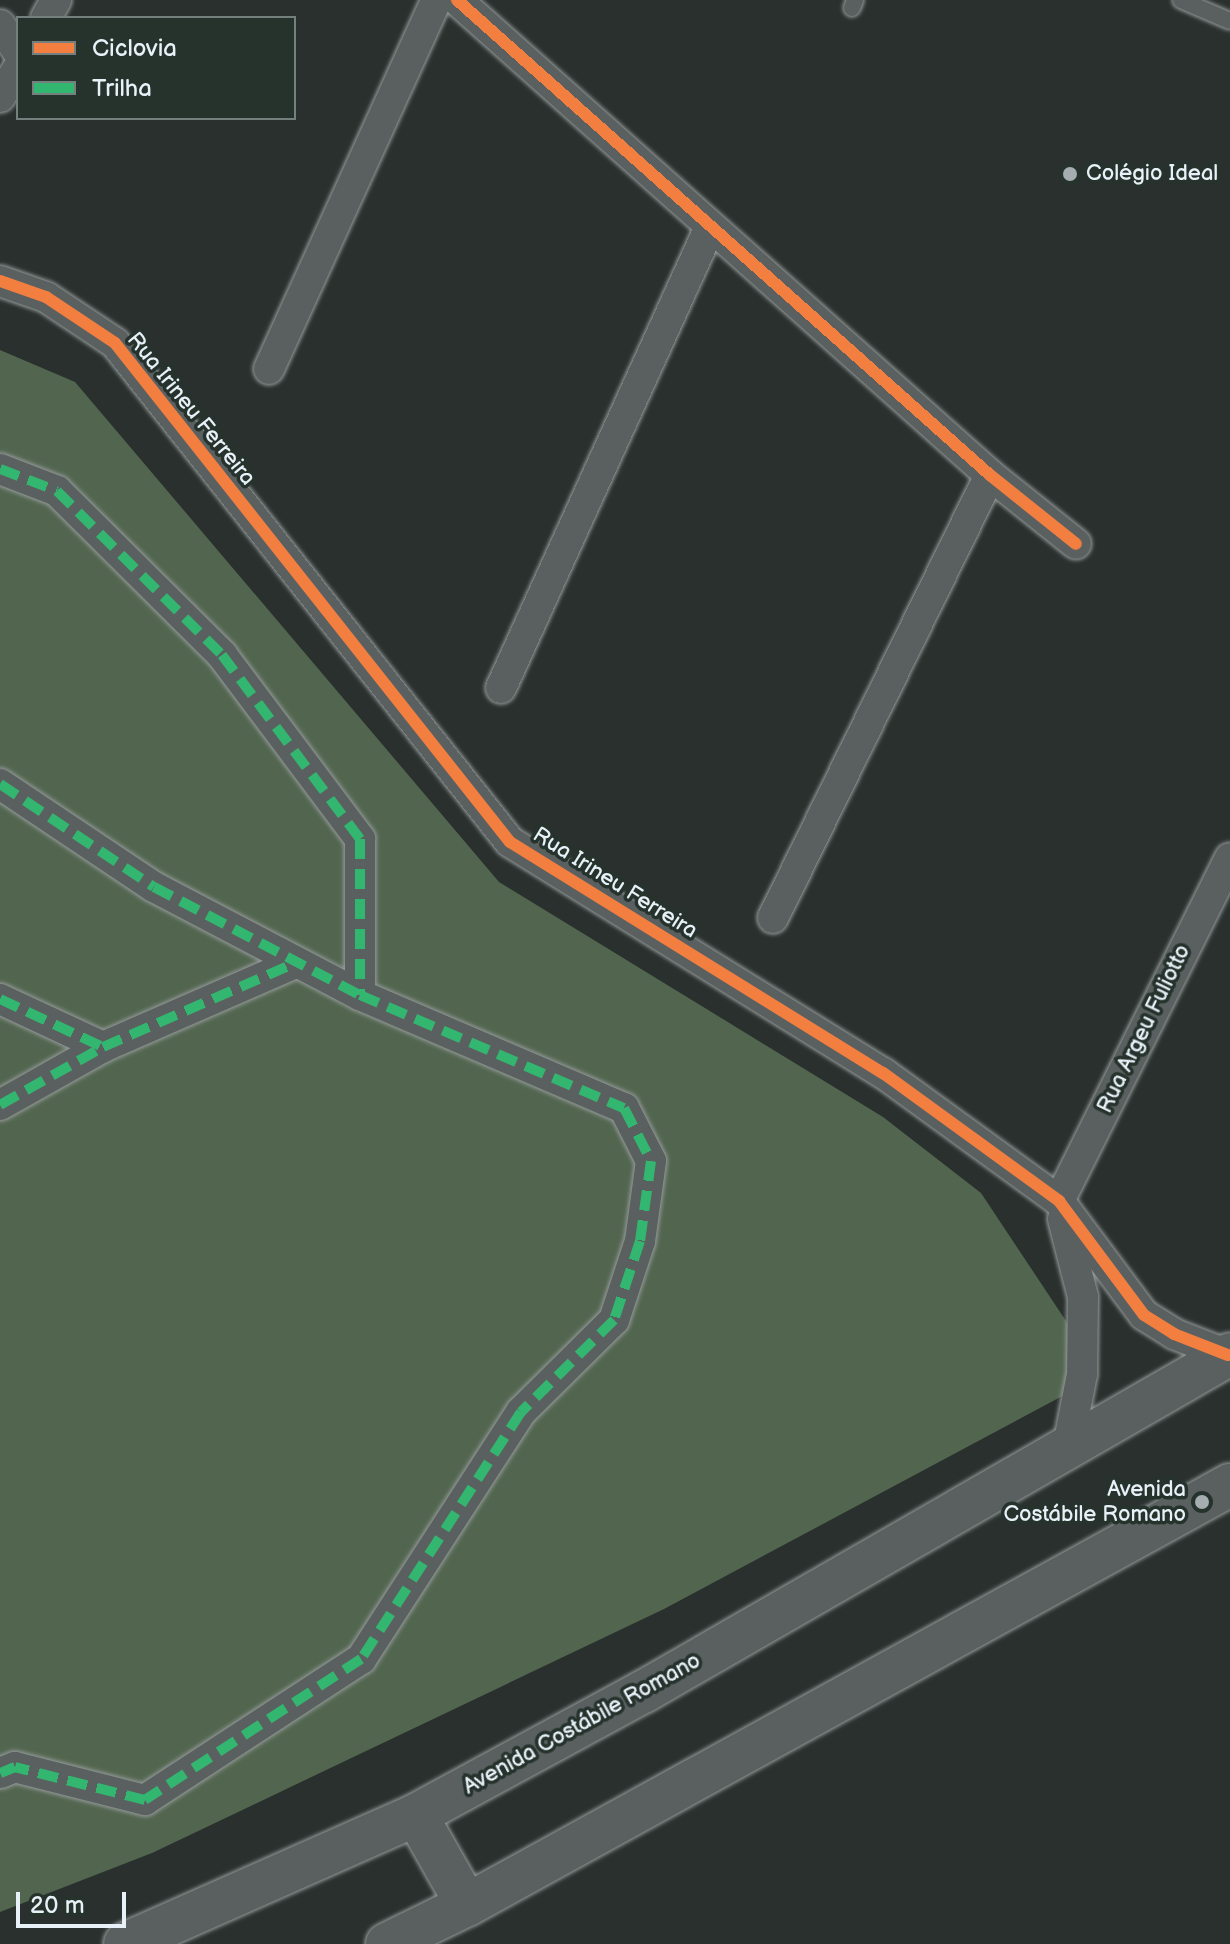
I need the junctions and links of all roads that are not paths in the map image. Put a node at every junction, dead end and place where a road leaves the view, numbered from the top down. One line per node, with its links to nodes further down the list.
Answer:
1 (436, 0): 11 (street)
2 (457, 0): 9 (street)
3 (1181, 0): 4 (lane)
4 (1230, 21)
5 (0, 25): 6 (street)
6 (16, 49)
7 (16, 71): 8 (street)
8 (0, 97)
9 (710, 227): 13 (street); 15 (street)
10 (0, 281): 24 (street, Rua Irineu Ferreira)
11 (269, 369)
12 (0, 469): 20 (street)
13 (990, 475): 14 (street); 18 (street)
14 (1076, 544)
15 (501, 688)
16 (0, 784): 19 (street)
17 (1230, 858): 24 (street, Rua Argeu Fuliotto)
18 (773, 918)
19 (295, 963): 20 (street); 22 (street)
20 (360, 995): 28 (street)
21 (0, 999): 22 (street)
22 (103, 1047): 23 (street)
23 (0, 1105)
24 (1059, 1201): 25 (street, Rua Irineu Ferreira); 26 (street)
25 (1229, 1355): 26 (main road, Avenida Costábile Romano)
26 (1067, 1451): 29 (main road, Avenida Costábile Romano)
27 (1230, 1485): 30 (main road)
28 (0, 1773)
29 (416, 1815): 30 (main road); 31 (main road, Avenida Costábile Romano)
30 (467, 1905): 32 (main road)
31 (125, 1944)
32 (387, 1944)

